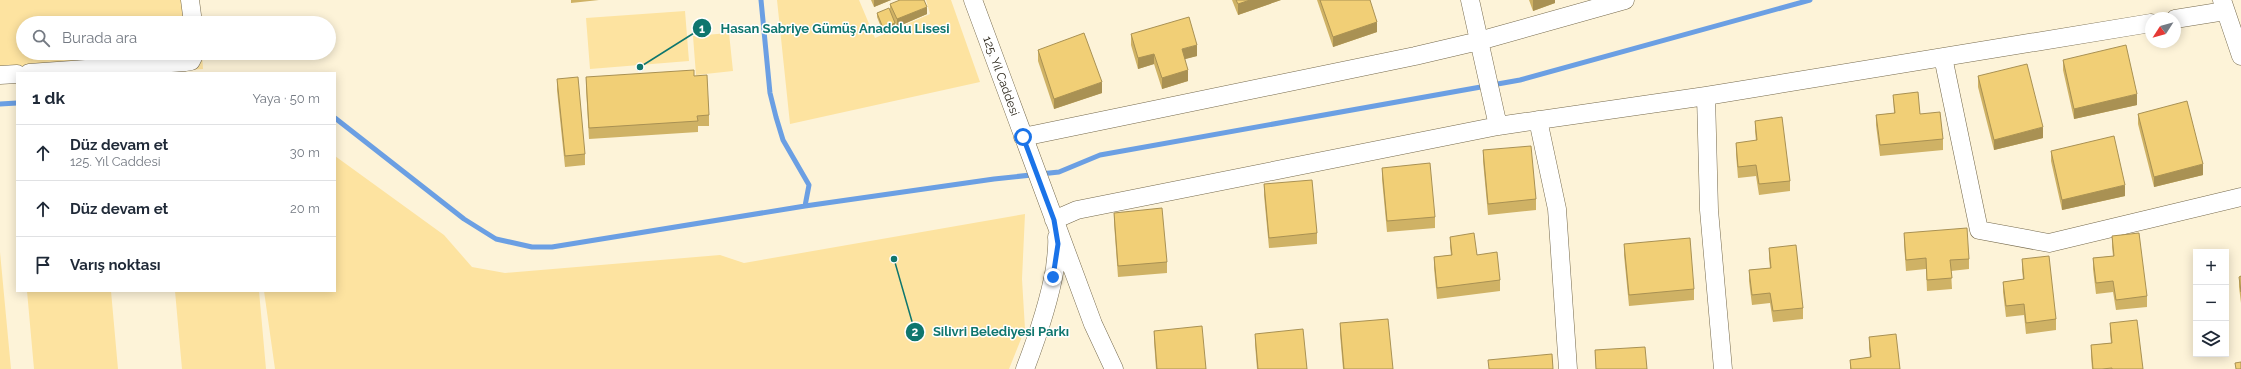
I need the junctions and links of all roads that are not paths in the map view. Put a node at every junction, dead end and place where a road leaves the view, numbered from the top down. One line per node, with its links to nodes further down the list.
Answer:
1 (190, 0): 6 (street)
2 (972, 0): 19 (street, 125. Yıl Caddesi)
3 (1470, 0): 9 (street)
4 (1625, 0): 9 (street)
5 (2224, 5): 7 (street); 10 (street)
6 (192, 16)
7 (2181, 17)
8 (2145, 24): 11 (street)
9 (1479, 41): 18 (street); 19 (street)
10 (2241, 56)
11 (1943, 57): 16 (street); 20 (street)
12 (192, 60): 13 (street)
13 (43, 72)
14 (16, 74): 15 (street)
15 (0, 75)
16 (1706, 96): 17 (street); 27 (street)
17 (1538, 120): 18 (street); 26 (street)
18 (1498, 126): 21 (street)
19 (1023, 137): 21 (street, 125. Yıl Caddesi)
20 (2241, 197)
21 (1054, 220): 22 (street); 23 (street)
22 (1093, 324): 24 (street); 25 (street)
23 (1025, 369)
24 (1104, 369)
25 (1114, 369)
26 (1568, 369)
27 (1723, 369)

